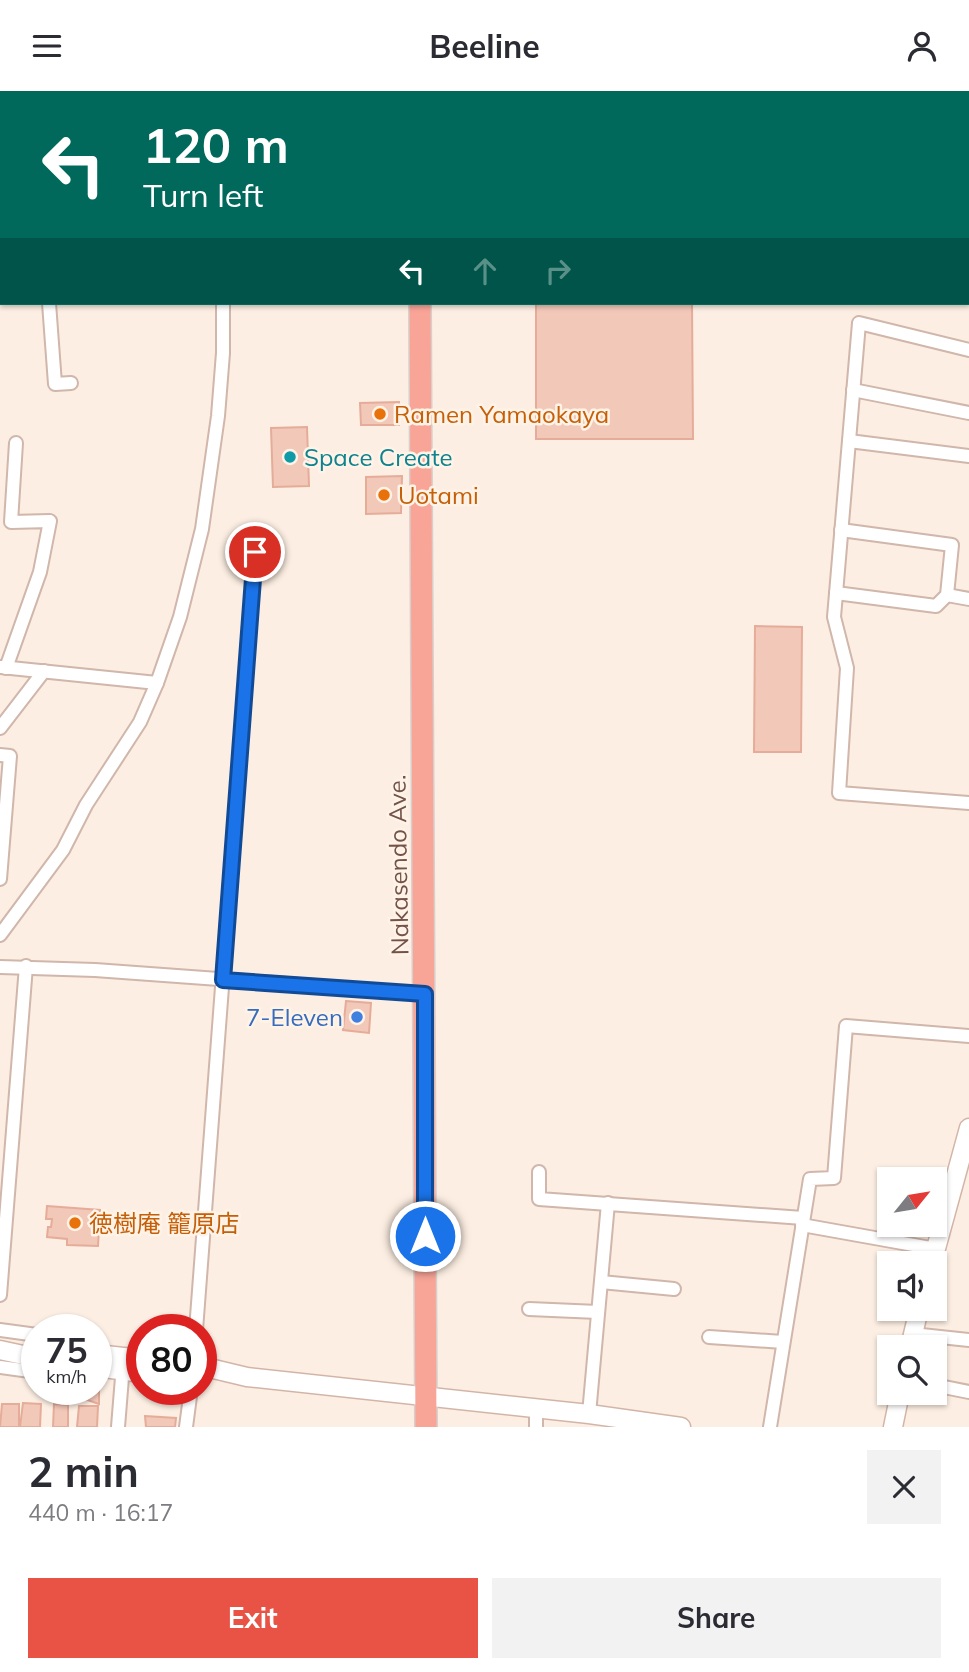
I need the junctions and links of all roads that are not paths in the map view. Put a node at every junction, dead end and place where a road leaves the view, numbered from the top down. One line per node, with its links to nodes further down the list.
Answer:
1 (49, 305): 5 (street)
2 (223, 305): 18 (street)
3 (420, 305): 27 (highway, Nakasendo Ave.)
4 (969, 350): 6 (street)
5 (71, 383)
6 (853, 390): 7 (street); 8 (street)
7 (969, 413)
8 (849, 441): 10 (street); 11 (street)
9 (16, 443): 16 (street)
10 (969, 456)
11 (841, 530): 13 (street); 14 (street)
12 (255, 552): 26 (street)
13 (836, 593): 14 (street); 21 (street)
14 (947, 595): 15 (street)
15 (969, 599)
16 (3, 667): 17 (street)
17 (44, 671): 18 (street); 19 (street)
18 (157, 683): 23 (street)
19 (0, 728)
20 (0, 755): 22 (street)
21 (969, 803)
22 (0, 879)
23 (0, 935)
24 (0, 967): 25 (street)
25 (26, 967): 26 (street); 37 (street)
26 (223, 980): 27 (street); 40 (street)
27 (425, 994): 57 (highway, Nakasendo Ave.)
28 (969, 1036): 32 (street)
29 (969, 1128): 34 (main road)
30 (539, 1172): 31 (street)
31 (608, 1203): 32 (street); 35 (street)
32 (803, 1221): 33 (street); 46 (street)
33 (915, 1251)
34 (935, 1251)
35 (601, 1282): 36 (street); 39 (street)
36 (674, 1289)
37 (0, 1295)
38 (529, 1309): 39 (street)
39 (598, 1312): 60 (street)
40 (197, 1314)
41 (0, 1330): 42 (street)
42 (21, 1333)
43 (709, 1337): 46 (street)
44 (947, 1341): 45 (street)
45 (969, 1341)
46 (783, 1342): 66 (street)
47 (21, 1353): 48 (main road)
48 (1, 1356): 49 (main road); 50 (street)
49 (21, 1357)
50 (21, 1365)
51 (217, 1370): 52 (main road)
52 (247, 1377): 53 (main road); 57 (main road)
53 (217, 1378)
54 (126, 1380): 62 (street)
55 (947, 1388): 56 (street)
56 (969, 1392)
57 (426, 1397): 61 (main road); 64 (highway, Nakasendo Ave.)
58 (189, 1405): 63 (street)
59 (898, 1405): 67 (main road)
60 (589, 1414): 61 (main road); 65 (main road)
61 (536, 1418)
62 (118, 1427)
63 (186, 1427)
64 (426, 1427)
65 (681, 1427)
66 (770, 1427)
67 (893, 1427)

